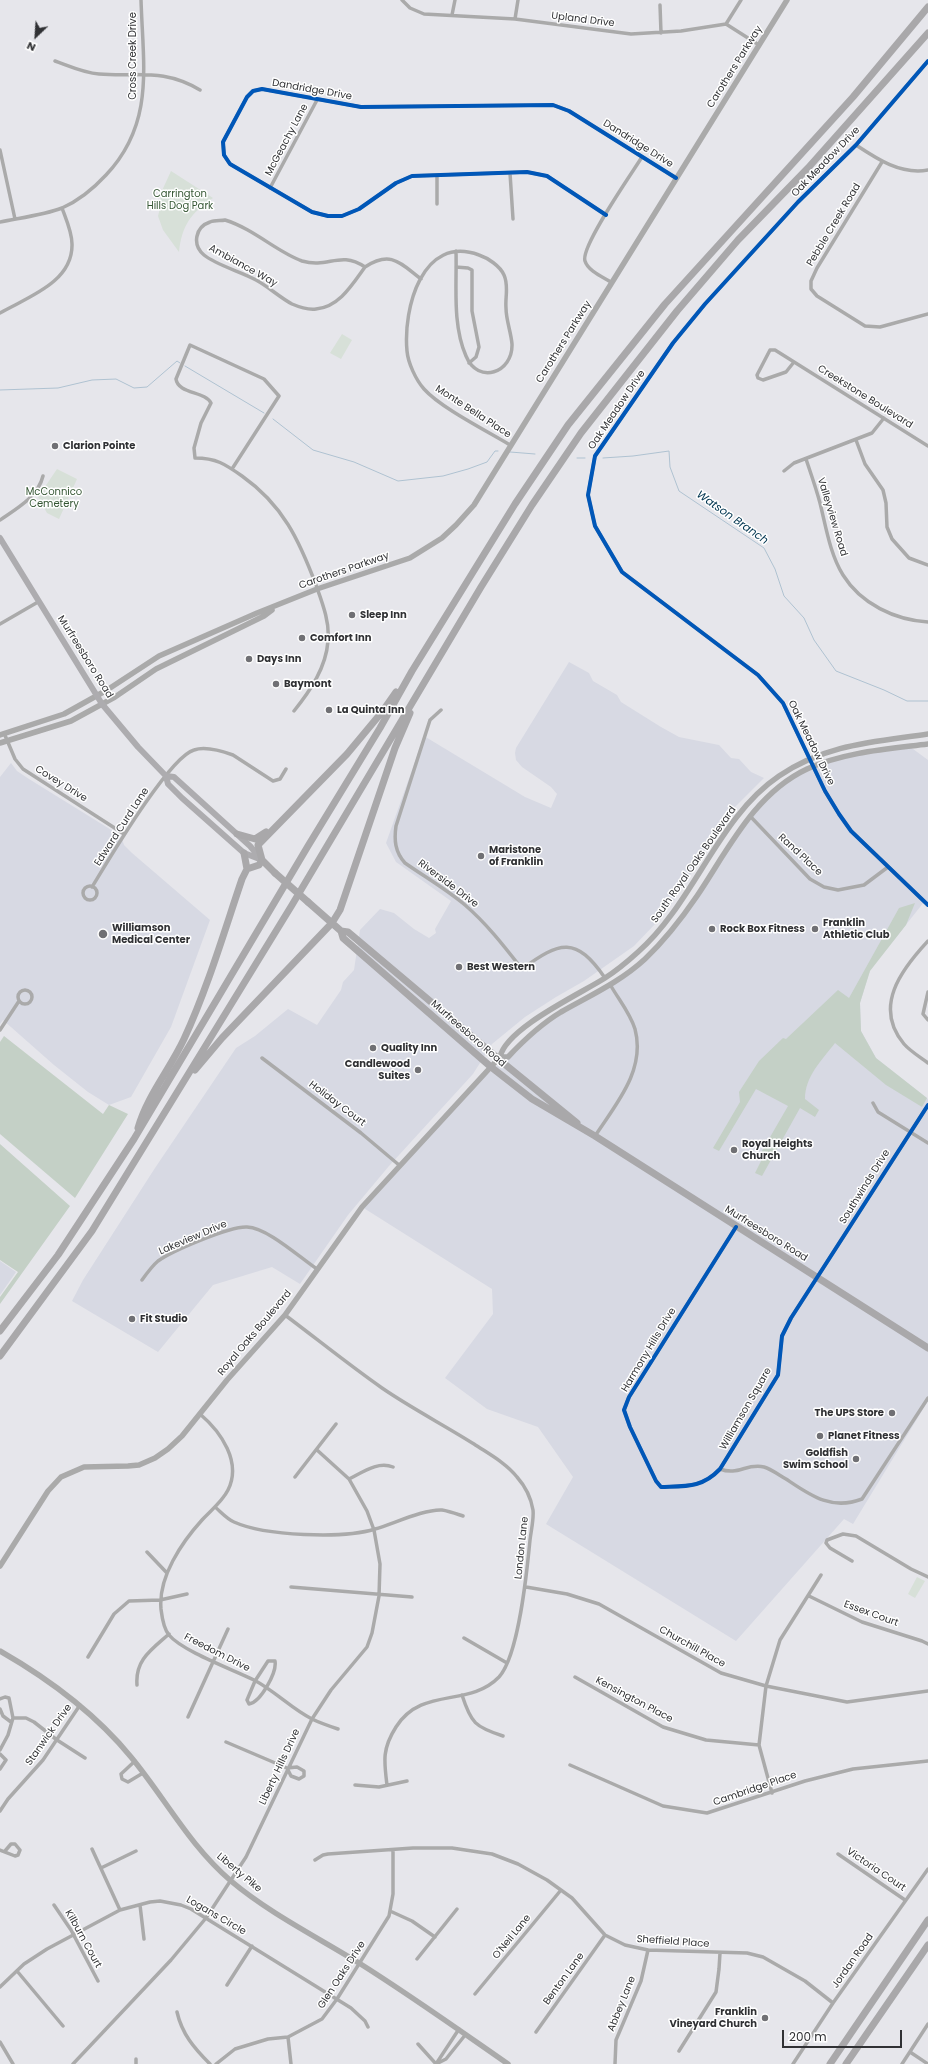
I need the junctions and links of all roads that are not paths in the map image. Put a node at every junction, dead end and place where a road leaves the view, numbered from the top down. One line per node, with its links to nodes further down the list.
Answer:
1 (141, 0): 17 (street, Cross Creek Drive)
2 (402, 0): 9 (street, Upland Drive)
3 (455, 0): 9 (street)
4 (518, 0): 10 (street)
5 (741, 0): 11 (street)
6 (787, 0): 14 (main road, Carothers Parkway)
7 (660, 5): 12 (street)
8 (928, 7): 62 (highway)
9 (452, 15): 10 (street, Upland Drive)
10 (515, 19): 12 (street, Upland Drive)
11 (726, 24): 12 (street, Upland Drive); 14 (street)
12 (661, 33)
13 (928, 34): 63 (highway)
14 (759, 45): 27 (main road, Carothers Parkway)
15 (55, 61): 17 (street)
16 (928, 61): 20 (street, Oak Meadow Drive)
17 (143, 74): 18 (street); 30 (street, Cross Creek Drive)
18 (200, 90)
19 (318, 100): 22 (street, Dandridge Drive); 28 (street, McGeachy Lane); 28 (street, Dandridge Drive)
20 (856, 144): 23 (street); 73 (street, Oak Meadow Drive)
21 (0, 150): 32 (street)
22 (642, 157): 27 (street, Dandridge Drive); 31 (street)
23 (882, 162): 24 (street); 41 (street, Pebble Creek Road)
24 (928, 170)
25 (510, 173): 26 (street, Dandridge Drive); 31 (street, Dandridge Drive); 33 (street)
26 (437, 175): 28 (street, Dandridge Drive); 29 (street)
27 (676, 178): 39 (main road, Carothers Parkway)
28 (270, 188)
29 (437, 204)
30 (62, 208): 32 (street, Cross Creek Drive); 40 (street)
31 (606, 215): 39 (street)
32 (15, 219): 34 (street, Cross Creek Drive)
33 (513, 219)
34 (0, 222)
35 (456, 251): 37 (street); 38 (street, Monte Bella Place); 43 (street)
36 (365, 267): 36 (street, Ambiance Way); 38 (street)
37 (456, 267): 43 (street); 43 (street)
38 (421, 279): 46 (street, Monte Bella Place)
39 (611, 282): 46 (main road, Carothers Parkway)
40 (0, 313)
41 (928, 314)
42 (794, 362): 42 (street, Creekstone Boulevard); 44 (street, Creekstone Boulevard)
43 (469, 363)
44 (884, 418): 45 (street); 47 (street, Creekstone Boulevard)
45 (856, 440): 48 (street); 54 (street)
46 (510, 445): 55 (main road, Carothers Parkway)
47 (928, 446)
48 (806, 459): 50 (street); 58 (street, Valleyview Road)
49 (232, 469): 49 (street); 55 (street)
50 (784, 471)
51 (43, 476): 52 (street)
52 (0, 520)
53 (0, 538): 56 (main road, Murfreesboro Road)
54 (928, 565)
55 (317, 589): 57 (main road, Carothers Parkway); 67 (street)
56 (38, 602): 59 (street); 64 (main road, Murfreesboro Road)
57 (279, 605): 60 (main road, Carothers Parkway); 61 (main road, Carothers Parkway)
58 (928, 622)
59 (0, 624)
60 (194, 640): 61 (main road); 64 (main road, Carothers Parkway)
61 (198, 648): 65 (main road, Carothers Parkway)
62 (412, 671): 78 (highway); 105 (highway)
63 (424, 684): 87 (highway); 102 (highway)
64 (96, 696): 65 (main road, Murfreesboro Road); 68 (main road, Carothers Parkway)
65 (102, 704): 70 (main road, Carothers Parkway); 76 (main road, Murfreesboro Road)
66 (441, 710): 90 (street, Riverside Drive)
67 (294, 711)
68 (2, 734): 70 (street, Covey Drive)
69 (928, 734): 73 (main road, South Royal Oaks Boulevard)
70 (6, 740): 71 (main road, Carothers Parkway); 79 (street, Covey Drive)
71 (0, 742)
72 (928, 744): 74 (main road, South Royal Oaks Boulevard)
73 (810, 758): 74 (street, Oak Meadow Drive); 90 (main road, South Royal Oaks Boulevard)
74 (814, 766): 77 (main road, South Royal Oaks Boulevard); 83 (street, Oak Meadow Drive)
75 (286, 769): 76 (street, Edward Curd Lane)
76 (166, 776): 79 (street, Edward Curd Lane); 80 (main road, Murfreesboro Road); 81 (main road, Murfreesboro Road)
77 (750, 816): 83 (street, Rand Place); 91 (main road, South Royal Oaks Boulevard)
78 (274, 828): 80 (highway); 82 (highway)
79 (124, 834): 85 (street, Edward Curd Lane)
80 (237, 834): 82 (main road, Murfreesboro Road)
81 (244, 853): 82 (main road, Murfreesboro Road); 84 (highway)
82 (262, 860): 84 (highway); 87 (highway, Murfreesboro Road, bridge)
83 (888, 867): 86 (street, Oak Meadow Drive)
84 (247, 869): 105 (highway)
85 (92, 887)
86 (927, 902)
87 (332, 923): 88 (highway, Murfreesboro Road); 102 (highway)
88 (341, 931): 97 (highway, Murfreesboro Road); 99 (highway, Murfreesboro Road)
89 (928, 941): 98 (street)
90 (605, 978): 91 (main road); 97 (main road, South Royal Oaks Boulevard)
91 (611, 986): 97 (main road, South Royal Oaks Boulevard); 104 (street)
92 (928, 992): 94 (street)
93 (19, 1001): 95 (street)
94 (928, 1020)
95 (0, 1030)
96 (262, 1058): 107 (street, Holiday Court)
97 (499, 1058): 99 (main road, Royal Oaks Boulevard); 104 (highway, Murfreesboro Road)
98 (928, 1063)
99 (491, 1067): 104 (highway, Murfreesboro Road); 107 (main road, Royal Oaks Boulevard)
100 (873, 1103): 103 (street)
101 (928, 1105): 103 (street, Southwinds Drive)
102 (155, 1130): 115 (highway)
103 (910, 1132): 106 (street); 110 (street, Southwinds Drive)
104 (595, 1136): 108 (highway, Murfreesboro Road)
105 (134, 1139): 113 (highway)
106 (928, 1143)
107 (399, 1166): 109 (main road, Royal Oaks Boulevard)
108 (736, 1227): 110 (highway, Murfreesboro Road); 124 (street, Harmony Hills Drive)
109 (318, 1269): 111 (street, Lakeview Drive); 112 (main road, Royal Oaks Boulevard)
110 (818, 1278): 114 (highway, Murfreesboro Road); 121 (street, Williamson Square)
111 (142, 1280)
112 (285, 1315): 117 (main road, Royal Oaks Boulevard); 135 (street, London Lane)
113 (0, 1331)
114 (928, 1348)
115 (0, 1356)
116 (928, 1398): 121 (street)
117 (200, 1414): 125 (street); 130 (main road, Royal Oaks Boulevard)
118 (336, 1424): 119 (street)
119 (317, 1450): 122 (street); 123 (street, Liberty Hills Drive)
120 (393, 1467): 123 (street)
121 (720, 1469): 124 (street, Williamson Square)
122 (295, 1477)
123 (349, 1479): 127 (street, Liberty Hills Drive)
124 (661, 1487)
125 (215, 1507): 127 (street); 131 (street)
126 (463, 1516): 127 (street)
127 (374, 1530): 137 (street, Liberty Hills Drive)
128 (147, 1552): 131 (street)
129 (852, 1561): 133 (street)
130 (0, 1566)
131 (167, 1573): 140 (street)
132 (822, 1575): 138 (street)
133 (928, 1577)
134 (291, 1587): 137 (street)
135 (526, 1587): 148 (street, London Lane); 152 (street, Churchill Place)
136 (187, 1594): 140 (street)
137 (379, 1596): 139 (street); 160 (street, Liberty Hills Drive)
138 (810, 1596): 144 (street, Essex Court); 152 (street)
139 (412, 1597)
140 (160, 1600): 142 (street); 146 (street)
141 (228, 1629): 147 (street)
142 (168, 1634): 147 (street, Freedom Drive); 151 (street)
143 (464, 1638): 148 (street)
144 (928, 1644)
145 (0, 1651): 157 (main road, Liberty Pike)
146 (88, 1657)
147 (214, 1661): 150 (street, Freedom Drive); 159 (street)
148 (507, 1663): 155 (street, London Lane)
149 (575, 1678): 166 (street, Kensington Place)
150 (254, 1681): 153 (street, Freedom Drive); 153 (street); 153 (street)
151 (137, 1685)
152 (766, 1686): 154 (street, Churchill Place); 166 (street)
153 (266, 1688): 160 (street, Freedom Drive)
154 (928, 1691)
155 (462, 1695): 163 (street); 178 (street, London Lane)
156 (0, 1699): 161 (street)
157 (80, 1705): 164 (street, Stanwick Drive); 170 (main road, Liberty Pike)
158 (0, 1710): 161 (street)
159 (188, 1717)
160 (312, 1719): 162 (street, Freedom Drive); 173 (street, Liberty Hills Drive)
161 (12, 1720): 164 (street); 167 (street)
162 (338, 1729)
163 (503, 1736)
164 (57, 1740): 169 (street); 180 (street, Stanwick Drive)
165 (226, 1742): 173 (street)
166 (759, 1745): 179 (street)
167 (0, 1750)
168 (0, 1754): 174 (street)
169 (84, 1758)
170 (135, 1761): 175 (main road, Liberty Pike); 175 (street)
171 (928, 1761): 179 (street, Cambridge Place)
172 (570, 1765): 179 (street, Cambridge Place)
173 (287, 1768): 173 (street); 190 (street, Liberty Hills Drive)
174 (0, 1769)
175 (143, 1773): 190 (main road, Liberty Pike)
176 (407, 1781): 178 (street)
177 (355, 1785): 178 (street)
178 (387, 1785)
179 (772, 1793)
180 (0, 1811)
181 (92, 1849): 188 (street)
182 (0, 1850): 184 (street)
183 (393, 1850): 187 (street, Sheffield Place); 191 (street, Sheffield Place); 197 (street, Glen Oaks Drive)
184 (5, 1851)
185 (136, 1851): 188 (street)
186 (838, 1854): 192 (street, Victoria Court)
187 (315, 1860)
188 (101, 1868): 196 (street)
189 (928, 1868): 192 (street, Jordan Road)
190 (231, 1880): 198 (street, Liberty Hills Drive); 209 (main road, Liberty Pike)
191 (561, 1890): 200 (street, Sheffield Place); 214 (street, O'Neil Lane)
192 (906, 1900): 216 (street, Jordan Road)
193 (140, 1904): 196 (street, Logans Circle); 198 (street, Logans Circle); 203 (street)
194 (54, 1905): 201 (street, Kilburn Court)
195 (458, 1909): 202 (street)
196 (120, 1910): 201 (street, Logans Circle)
197 (390, 1911): 202 (street); 209 (street, Glen Oaks Drive)
198 (206, 1918): 205 (street, Logans Circle); 231 (street, Liberty Hills Drive)
199 (928, 1920): 240 (highway)
200 (605, 1935): 206 (street, Sheffield Place); 222 (street, Benton Lane)
201 (73, 1936): 210 (street, Logans Circle); 211 (street, Kilburn Court)
202 (435, 1937): 208 (street)
203 (144, 1939)
204 (928, 1945): 241 (highway)
205 (252, 1946): 212 (street); 215 (street, Logans Circle)
206 (648, 1950): 207 (street, Sheffield Place); 238 (street, Abbey Lane)
207 (720, 1953): 216 (street, Sheffield Place); 227 (street)
208 (417, 1959)
209 (359, 1964): 215 (street, Glen Oaks Drive); 221 (main road, Liberty Pike)
210 (17, 1971): 213 (street, Logans Circle); 219 (street)
211 (98, 1981)
212 (227, 1985)
213 (0, 1987)
214 (475, 1994)
215 (336, 1999): 220 (street, Logans Circle); 224 (street, Glen Oaks Drive)
216 (833, 2003): 239 (street, Jordan Road)
217 (176, 2012): 233 (street)
218 (928, 2024): 228 (street)
219 (63, 2026)
220 (368, 2027)
221 (459, 2029): 223 (main road, Liberty Pike); 236 (street)
222 (536, 2032)
223 (466, 2034): 236 (street); 237 (main road, Liberty Pike)
224 (288, 2037): 234 (street, Glen Oaks Drive); 235 (street)
225 (0, 2042): 230 (street)
226 (418, 2044): 236 (street)
227 (679, 2051)
228 (910, 2052): 242 (street); 243 (street)
229 (136, 2059): 232 (street)
230 (13, 2064)
231 (73, 2064)
232 (136, 2064)
233 (210, 2064)
234 (216, 2064)
235 (291, 2064)
236 (436, 2064)
237 (507, 2064)
238 (614, 2064)
239 (793, 2064)
240 (830, 2064)
241 (846, 2064)
242 (902, 2064)
243 (928, 2064)

